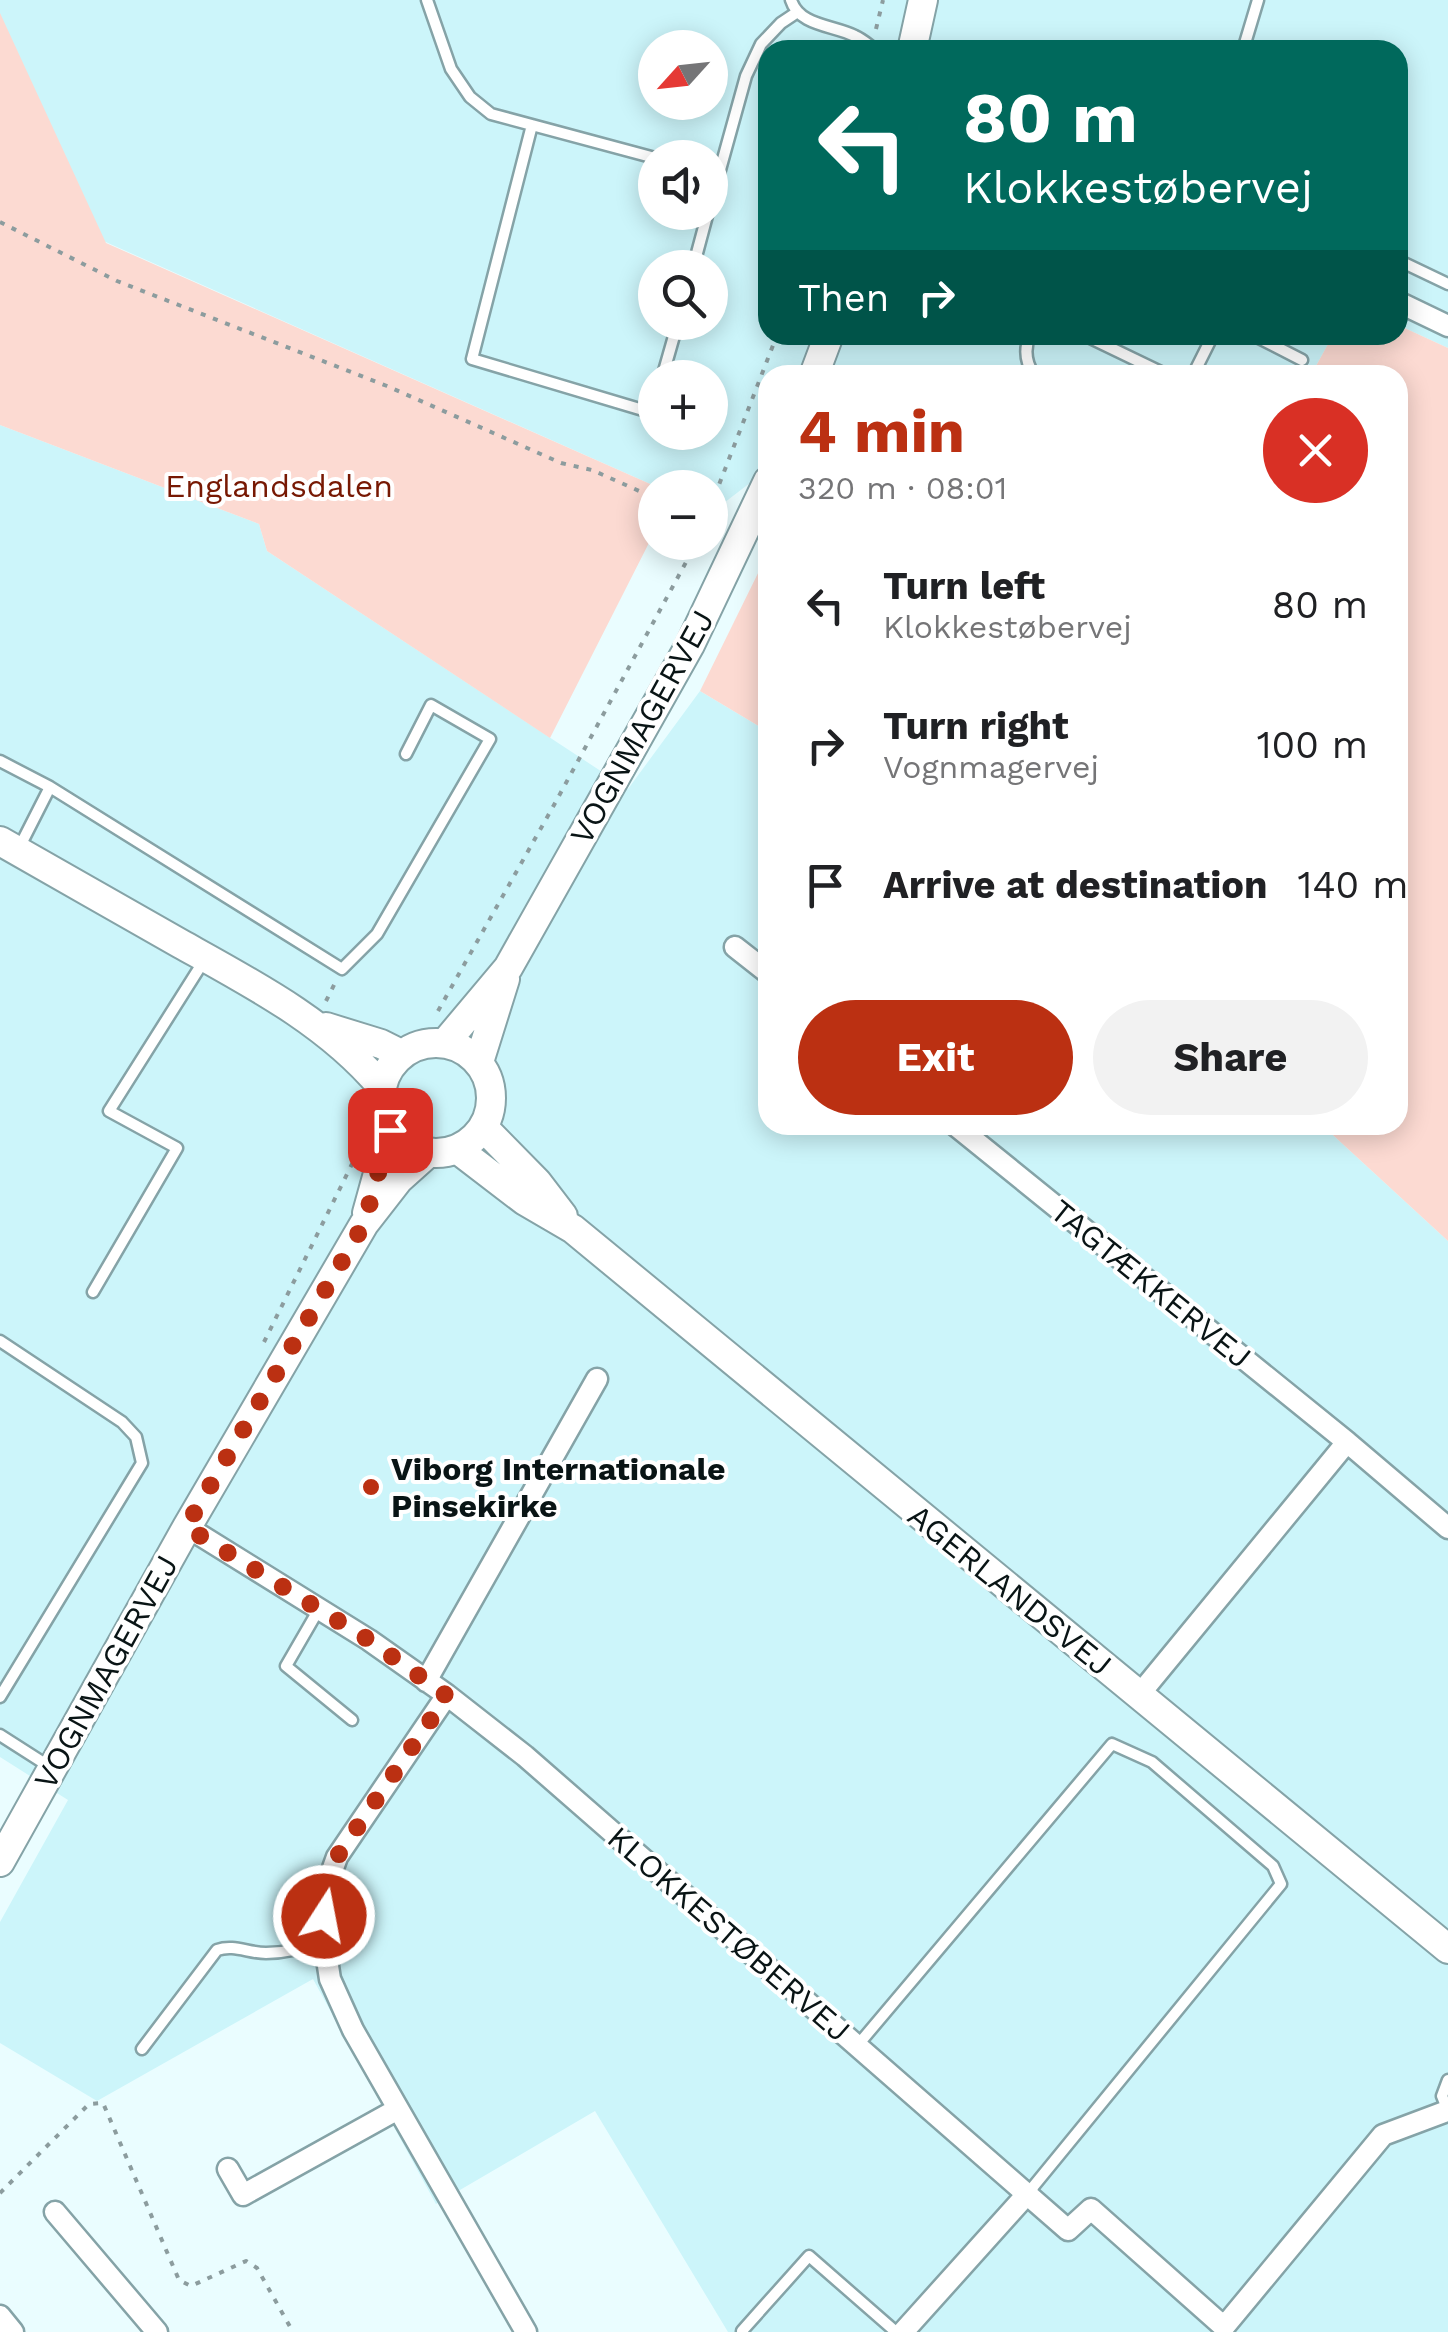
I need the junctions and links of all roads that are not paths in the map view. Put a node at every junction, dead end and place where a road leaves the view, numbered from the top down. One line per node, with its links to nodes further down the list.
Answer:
1 (427, 0): 11 (lane)
2 (791, 0): 5 (lane)
3 (923, 0): 8 (street)
4 (1258, 0): 9 (lane)
5 (796, 13): 6 (lane); 7 (lane)
6 (765, 40)
7 (862, 40)
8 (914, 40)
9 (1245, 40)
10 (758, 51): 12 (lane)
11 (532, 125): 13 (lane); 22 (lane)
12 (725, 140)
13 (638, 153)
14 (1408, 265): 15 (lane)
15 (1448, 284)
16 (1408, 307): 17 (street)
17 (1448, 326)
18 (1105, 345): 21 (lane)
19 (1273, 345): 20 (lane)
20 (1302, 360)
21 (1146, 365)
22 (638, 409)
23 (758, 503): 31 (street, VOGNMAGERVEJ)
24 (406, 754): 26 (lane)
25 (0, 761): 26 (lane)
26 (50, 787): 27 (lane)
27 (9, 846): 29 (street)
28 (735, 947): 30 (street)
29 (206, 958): 32 (street); 44 (lane)
30 (758, 965)
31 (508, 968): 33 (street, VOGNMAGERVEJ); 35 (street, VOGNMAGERVEJ)
32 (315, 1023): 34 (street); 36 (street)
33 (445, 1043): 34 (street); 35 (street)
34 (401, 1054): 36 (street)
35 (479, 1062): 37 (street)
36 (381, 1086): 38 (street)
37 (483, 1127): 40 (street); 43 (street, AGERLANDSVEJ)
38 (390, 1130): 41 (street); 42 (street, VOGNMAGERVEJ)
39 (967, 1135): 47 (street, TAGTÆKKERVEJ)
40 (457, 1149): 41 (street); 43 (street, AGERLANDSVEJ)
41 (428, 1153): 42 (street, VOGNMAGERVEJ)
42 (364, 1224): 48 (street, VOGNMAGERVEJ)
43 (573, 1230): 52 (street, AGERLANDSVEJ)
44 (93, 1292)
45 (0, 1341): 54 (lane)
46 (597, 1379): 51 (street)
47 (1347, 1442): 49 (street, TAGTÆKKERVEJ); 52 (street)
48 (186, 1527): 50 (street, KLOKKESTØBERVEJ); 57 (street, VOGNMAGERVEJ)
49 (1448, 1528)
50 (318, 1609): 51 (street, KLOKKESTØBERVEJ); 55 (lane)
51 (426, 1680): 53 (street, KLOKKESTØBERVEJ)
52 (1138, 1695): 60 (street, AGERLANDSVEJ)
53 (447, 1696): 59 (street); 61 (street, KLOKKESTØBERVEJ)
54 (0, 1698)
55 (352, 1720)
56 (0, 1735): 57 (lane)
57 (52, 1768): 58 (street, VOGNMAGERVEJ)
58 (0, 1862)
59 (324, 1940): 62 (lane); 64 (street)
60 (1448, 1949)
61 (856, 2047): 67 (street, KLOKKESTØBERVEJ); 67 (lane)
62 (142, 2049)
63 (1448, 2080): 65 (lane)
64 (398, 2109): 66 (street); 74 (street)
65 (1448, 2111): 71 (street, KLOKKESTØBERVEJ)
66 (228, 2169)
67 (1028, 2193): 71 (street, KLOKKESTØBERVEJ); 75 (street)
68 (56, 2212): 70 (street)
69 (0, 2316): 73 (street)
70 (151, 2330)
71 (1224, 2330)
72 (742, 2331): 75 (lane)
73 (13, 2332)
74 (526, 2332)
75 (900, 2332)

